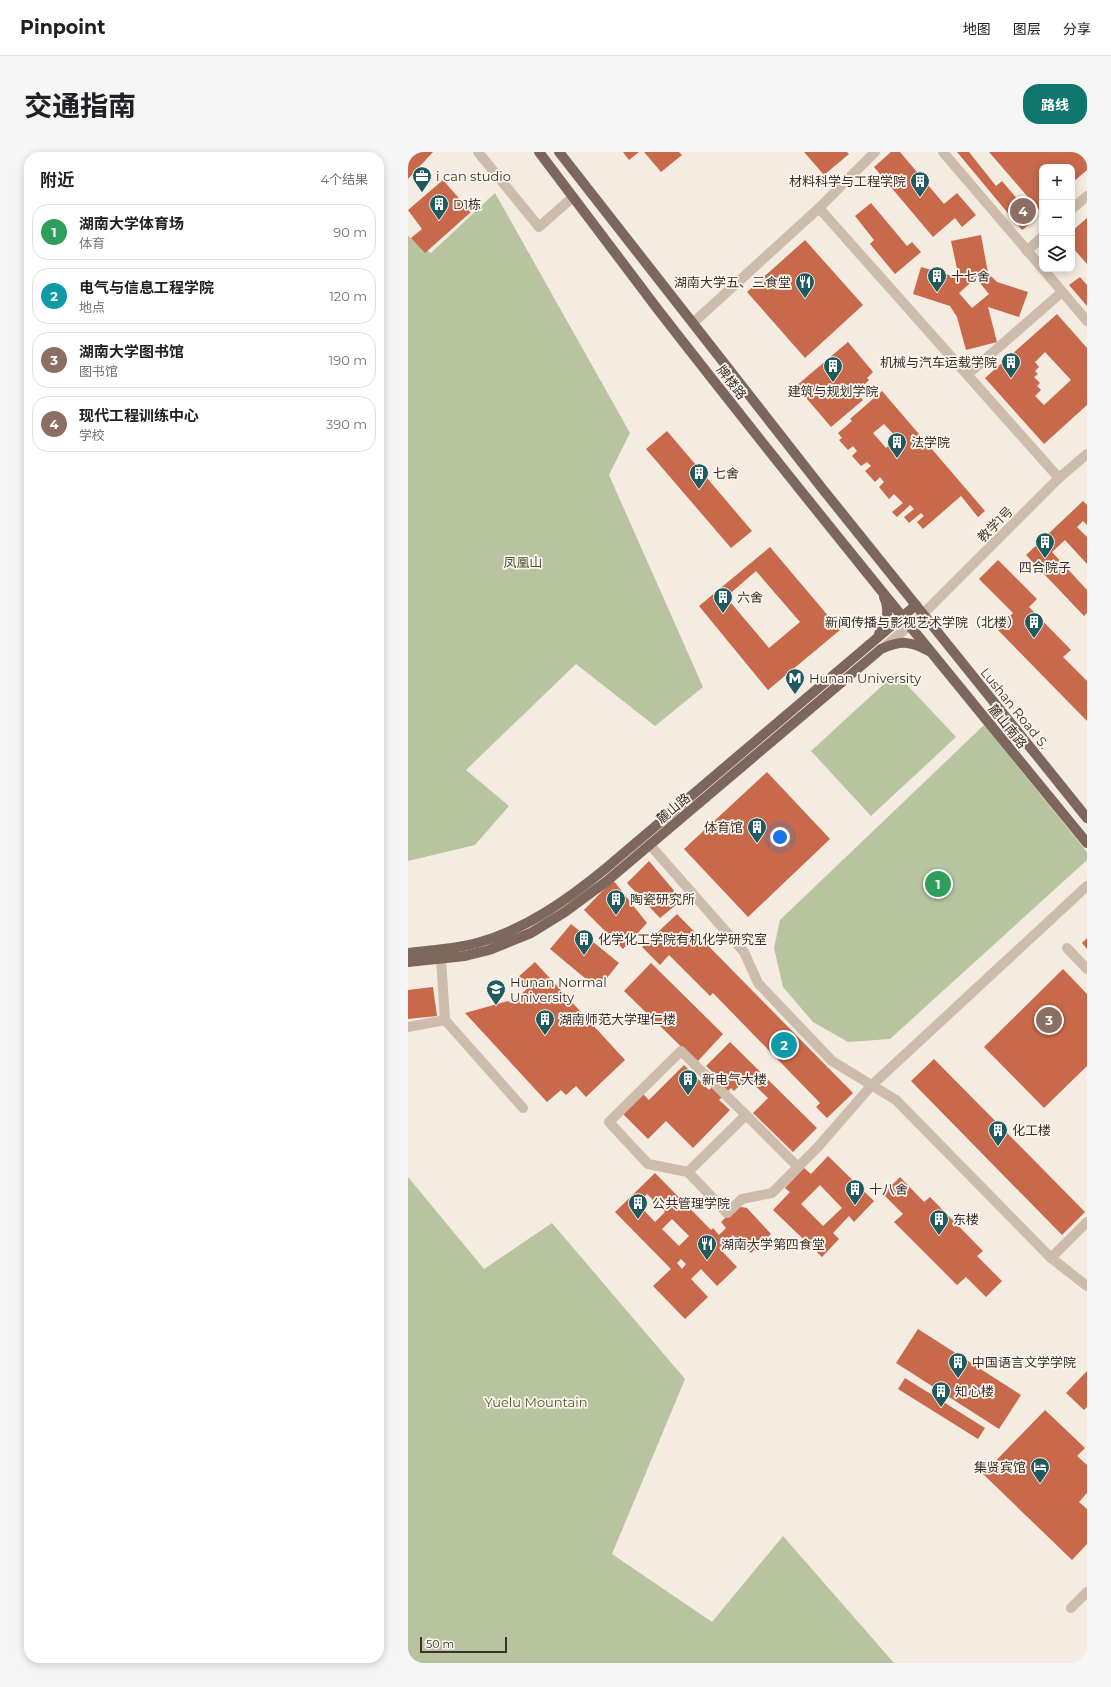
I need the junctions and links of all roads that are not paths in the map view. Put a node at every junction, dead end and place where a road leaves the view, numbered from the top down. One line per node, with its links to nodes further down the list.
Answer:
1 (478, 152): 7 (street)
2 (539, 152): 7 (main road, 牌楼路)
3 (559, 152): 16 (main road, 牌楼路)
4 (875, 152): 9 (street)
5 (943, 152): 11 (street)
6 (1087, 196): 8 (street)
7 (574, 197): 20 (main road, 牌楼路)
8 (1075, 206)
9 (819, 208): 16 (street); 17 (street)
10 (1039, 240): 11 (street)
11 (1027, 250): 12 (street)
12 (1039, 265)
13 (1045, 272): 14 (street)
14 (1062, 292): 15 (street); 17 (street)
15 (1087, 321)
16 (693, 323): 21 (main road, 牌楼路)
17 (968, 374): 19 (street)
18 (1087, 454): 19 (street, 教学1号)
19 (1059, 478): 22 (street, 教学1号)
20 (882, 591): 23 (main road, 牌楼路); 25 (main road)
21 (916, 605): 22 (main road, 牌楼路); 23 (main road, 麓山路)
22 (923, 614): 24 (street, 麓山路); 28 (main road, Lushan Road S.)
23 (902, 617): 24 (main road, 牌楼路); 25 (main road, 麓山路)
24 (909, 625): 26 (street, 麓山路); 27 (main road, 麓山南路)
25 (874, 641): 33 (main road, 麓山路)
26 (881, 649): 27 (main road); 30 (main road, 麓山路)
27 (932, 653): 29 (main road, 麓山南路)
28 (1087, 818)
29 (1087, 843)
30 (650, 845): 34 (main road, 麓山路); 39 (street)
31 (1087, 886): 39 (street)
32 (1067, 948): 36 (street)
33 (408, 952)
34 (441, 959): 35 (main road, 麓山路); 37 (street)
35 (408, 962)
36 (1087, 969)
37 (445, 1020): 38 (street); 40 (street)
38 (408, 1027)
39 (871, 1086): 42 (street); 45 (street)
40 (523, 1108)
41 (746, 1116): 42 (street); 43 (street); 43 (street)
42 (798, 1167): 43 (street)
43 (688, 1172)
44 (1087, 1222): 45 (street)
45 (1051, 1258): 46 (street)
46 (1087, 1286)
47 (1087, 1592): 48 (street)
48 (1071, 1608)

